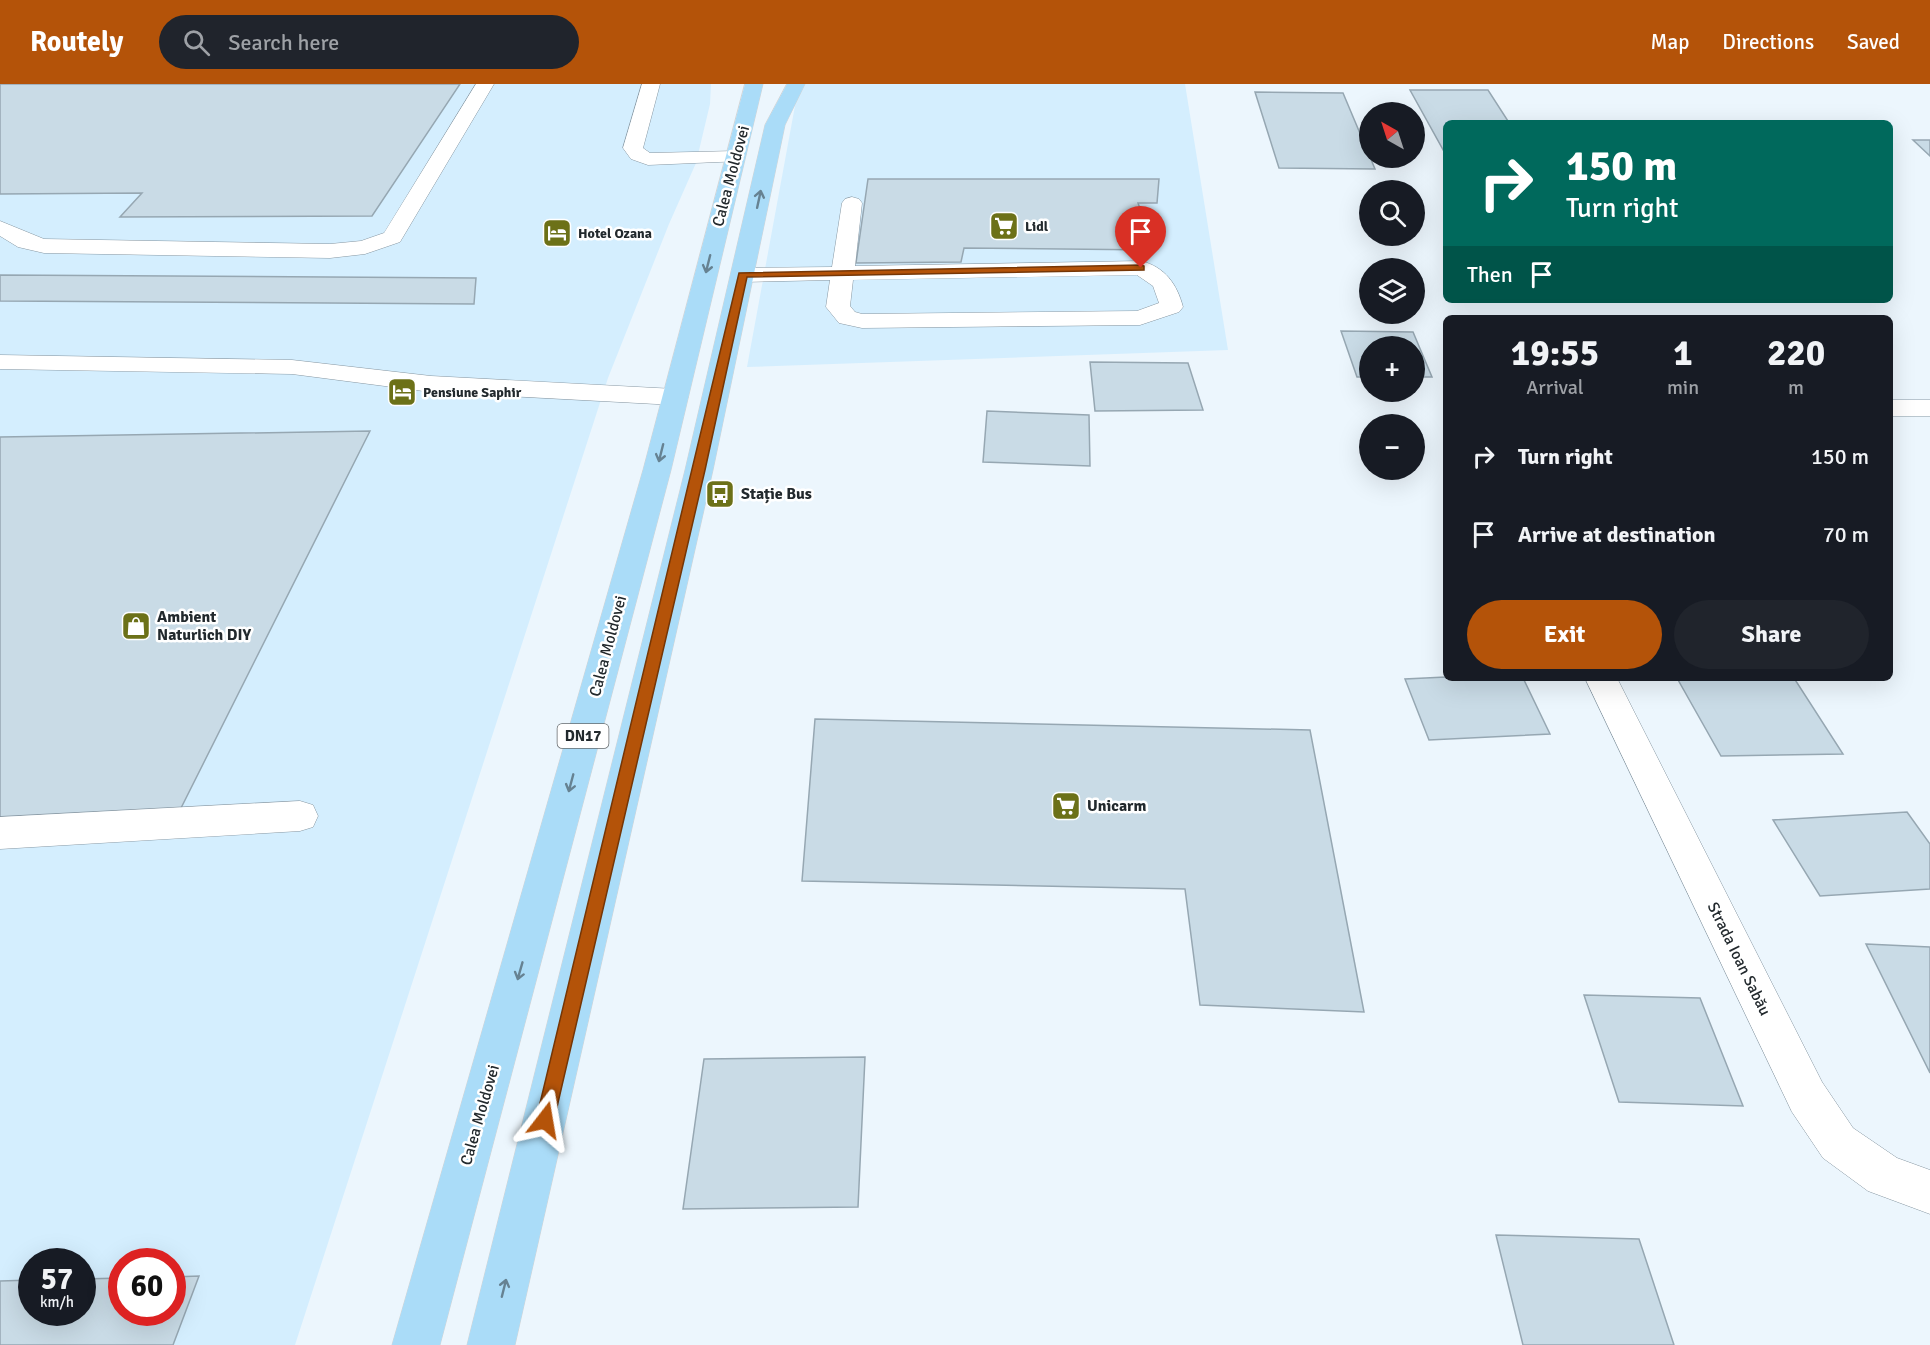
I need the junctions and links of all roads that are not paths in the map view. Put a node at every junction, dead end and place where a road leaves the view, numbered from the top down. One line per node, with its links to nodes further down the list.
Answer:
1 (485, 84): 7 (street)
2 (651, 84): 5 (street)
3 (754, 84): 5 (main road, Calea Moldovei / DN17)
4 (796, 84): 9 (main road, Calea Moldovei / DN17, one-way to 4)
5 (735, 157): 11 (main road, Calea Moldovei / DN17, one-way to 11)
6 (852, 202): 8 (street)
7 (0, 227)
8 (842, 273): 8 (street); 9 (street)
9 (742, 275): 19 (main road, Calea Moldovei / DN17, one-way to 9)
10 (0, 362): 11 (street)
11 (675, 397): 18 (main road, Calea Moldovei / DN17, one-way to 18)
12 (1893, 408): 13 (street)
13 (1930, 408)
14 (1602, 681): 17 (street, Strada Ioan Sabău)
15 (300, 816): 16 (street)
16 (0, 833)
17 (1930, 1192)
18 (416, 1345)
19 (491, 1345)

